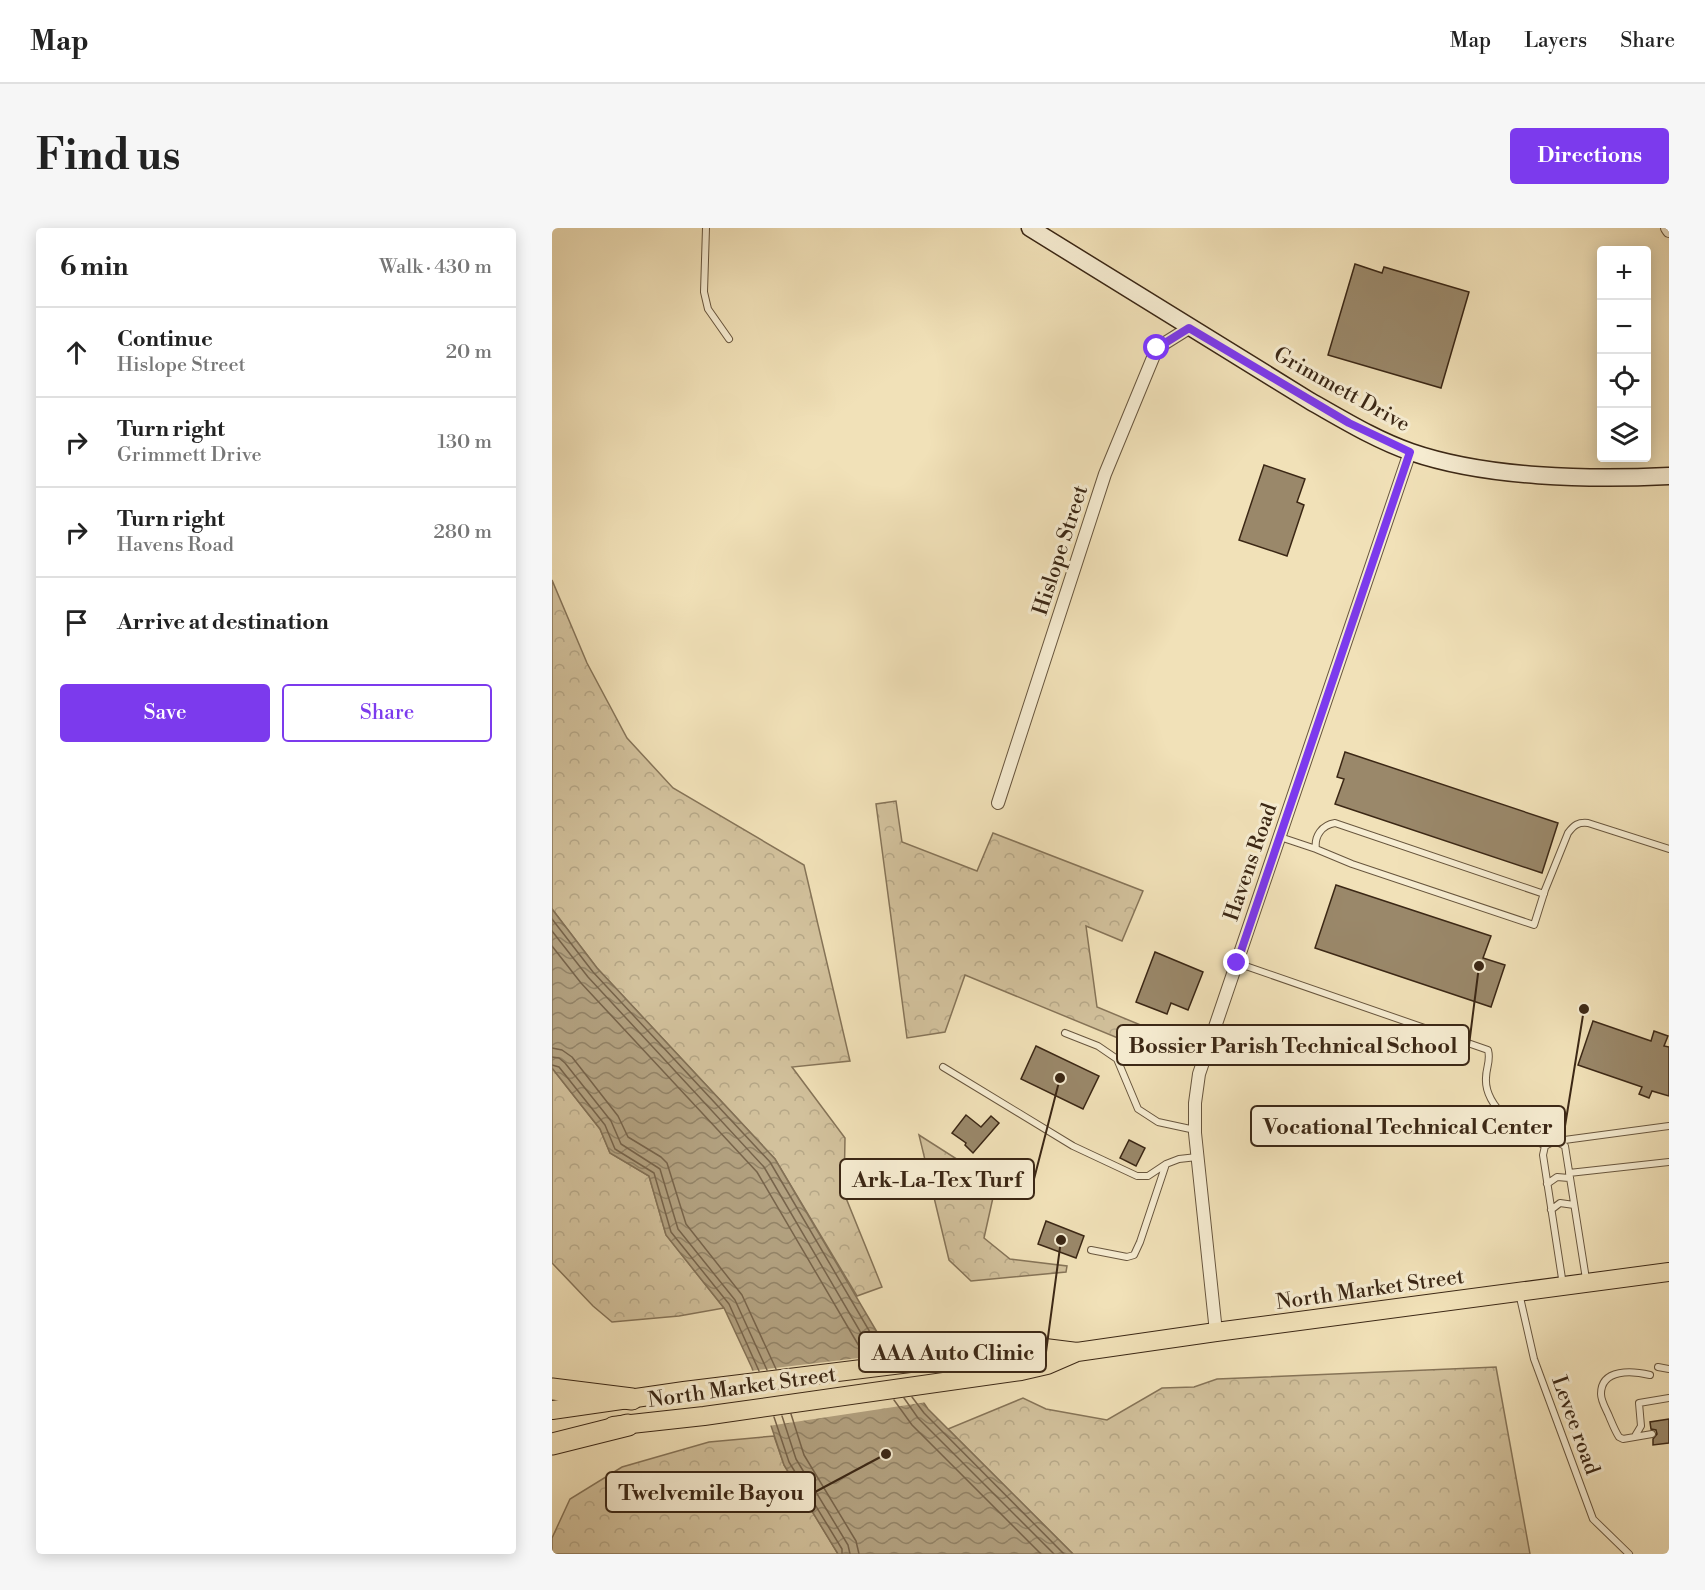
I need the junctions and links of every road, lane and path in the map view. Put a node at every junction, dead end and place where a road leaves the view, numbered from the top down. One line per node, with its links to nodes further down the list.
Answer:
1 (706, 228): 4 (lane)
2 (1030, 228): 3 (main road, Grimmett Drive)
3 (1189, 328): 5 (main road, Grimmett Drive); 7 (street, Hislope Street)
4 (729, 339)
5 (1410, 452): 6 (main road, Grimmett Drive); 8 (street, Havens Road)
6 (1669, 476)
7 (998, 802)
8 (1280, 837): 9 (lane); 12 (street, Havens Road)
9 (1316, 849): 11 (lane); 11 (lane)
10 (1669, 849): 11 (lane)
11 (1544, 894)
12 (1237, 963): 16 (street, Havens Road); 18 (lane)
13 (1065, 1033): 16 (lane)
14 (943, 1067): 21 (lane)
15 (1669, 1126): 17 (lane)
16 (1195, 1130): 19 (street, Havens Road)
17 (1555, 1141): 18 (lane); 22 (lane)
18 (1545, 1146): 23 (lane)
19 (1197, 1157): 21 (lane); 31 (street, Havens Road)
20 (1669, 1162): 22 (lane)
21 (1166, 1164): 26 (lane)
22 (1569, 1176): 23 (lane); 24 (lane)
23 (1547, 1184): 25 (lane)
24 (1574, 1205): 25 (lane); 28 (lane)
25 (1551, 1209): 29 (lane)
26 (1091, 1250)
27 (1669, 1272): 28 (main road, North Market Street)
28 (1586, 1283): 29 (main road, North Market Street)
29 (1563, 1286): 30 (main road, North Market Street)
30 (1519, 1292): 31 (main road, North Market Street); 45 (lane, Levee road)
31 (1216, 1332): 32 (main road, North Market Street)
32 (1077, 1352): 38 (main road, North Market Street); 40 (main road, North Market Street)
33 (1668, 1369): 34 (lane)
34 (1659, 1371)
35 (1650, 1372): 43 (lane)
36 (552, 1389): 38 (highway)
37 (1669, 1398): 43 (lane)
38 (632, 1399): 39 (main road, North Market Street)
39 (552, 1410)
40 (628, 1425): 41 (main road, North Market Street); 44 (highway)
41 (552, 1434)
42 (1652, 1434): 43 (lane)
43 (1635, 1437)
44 (552, 1444)
45 (1629, 1554)

